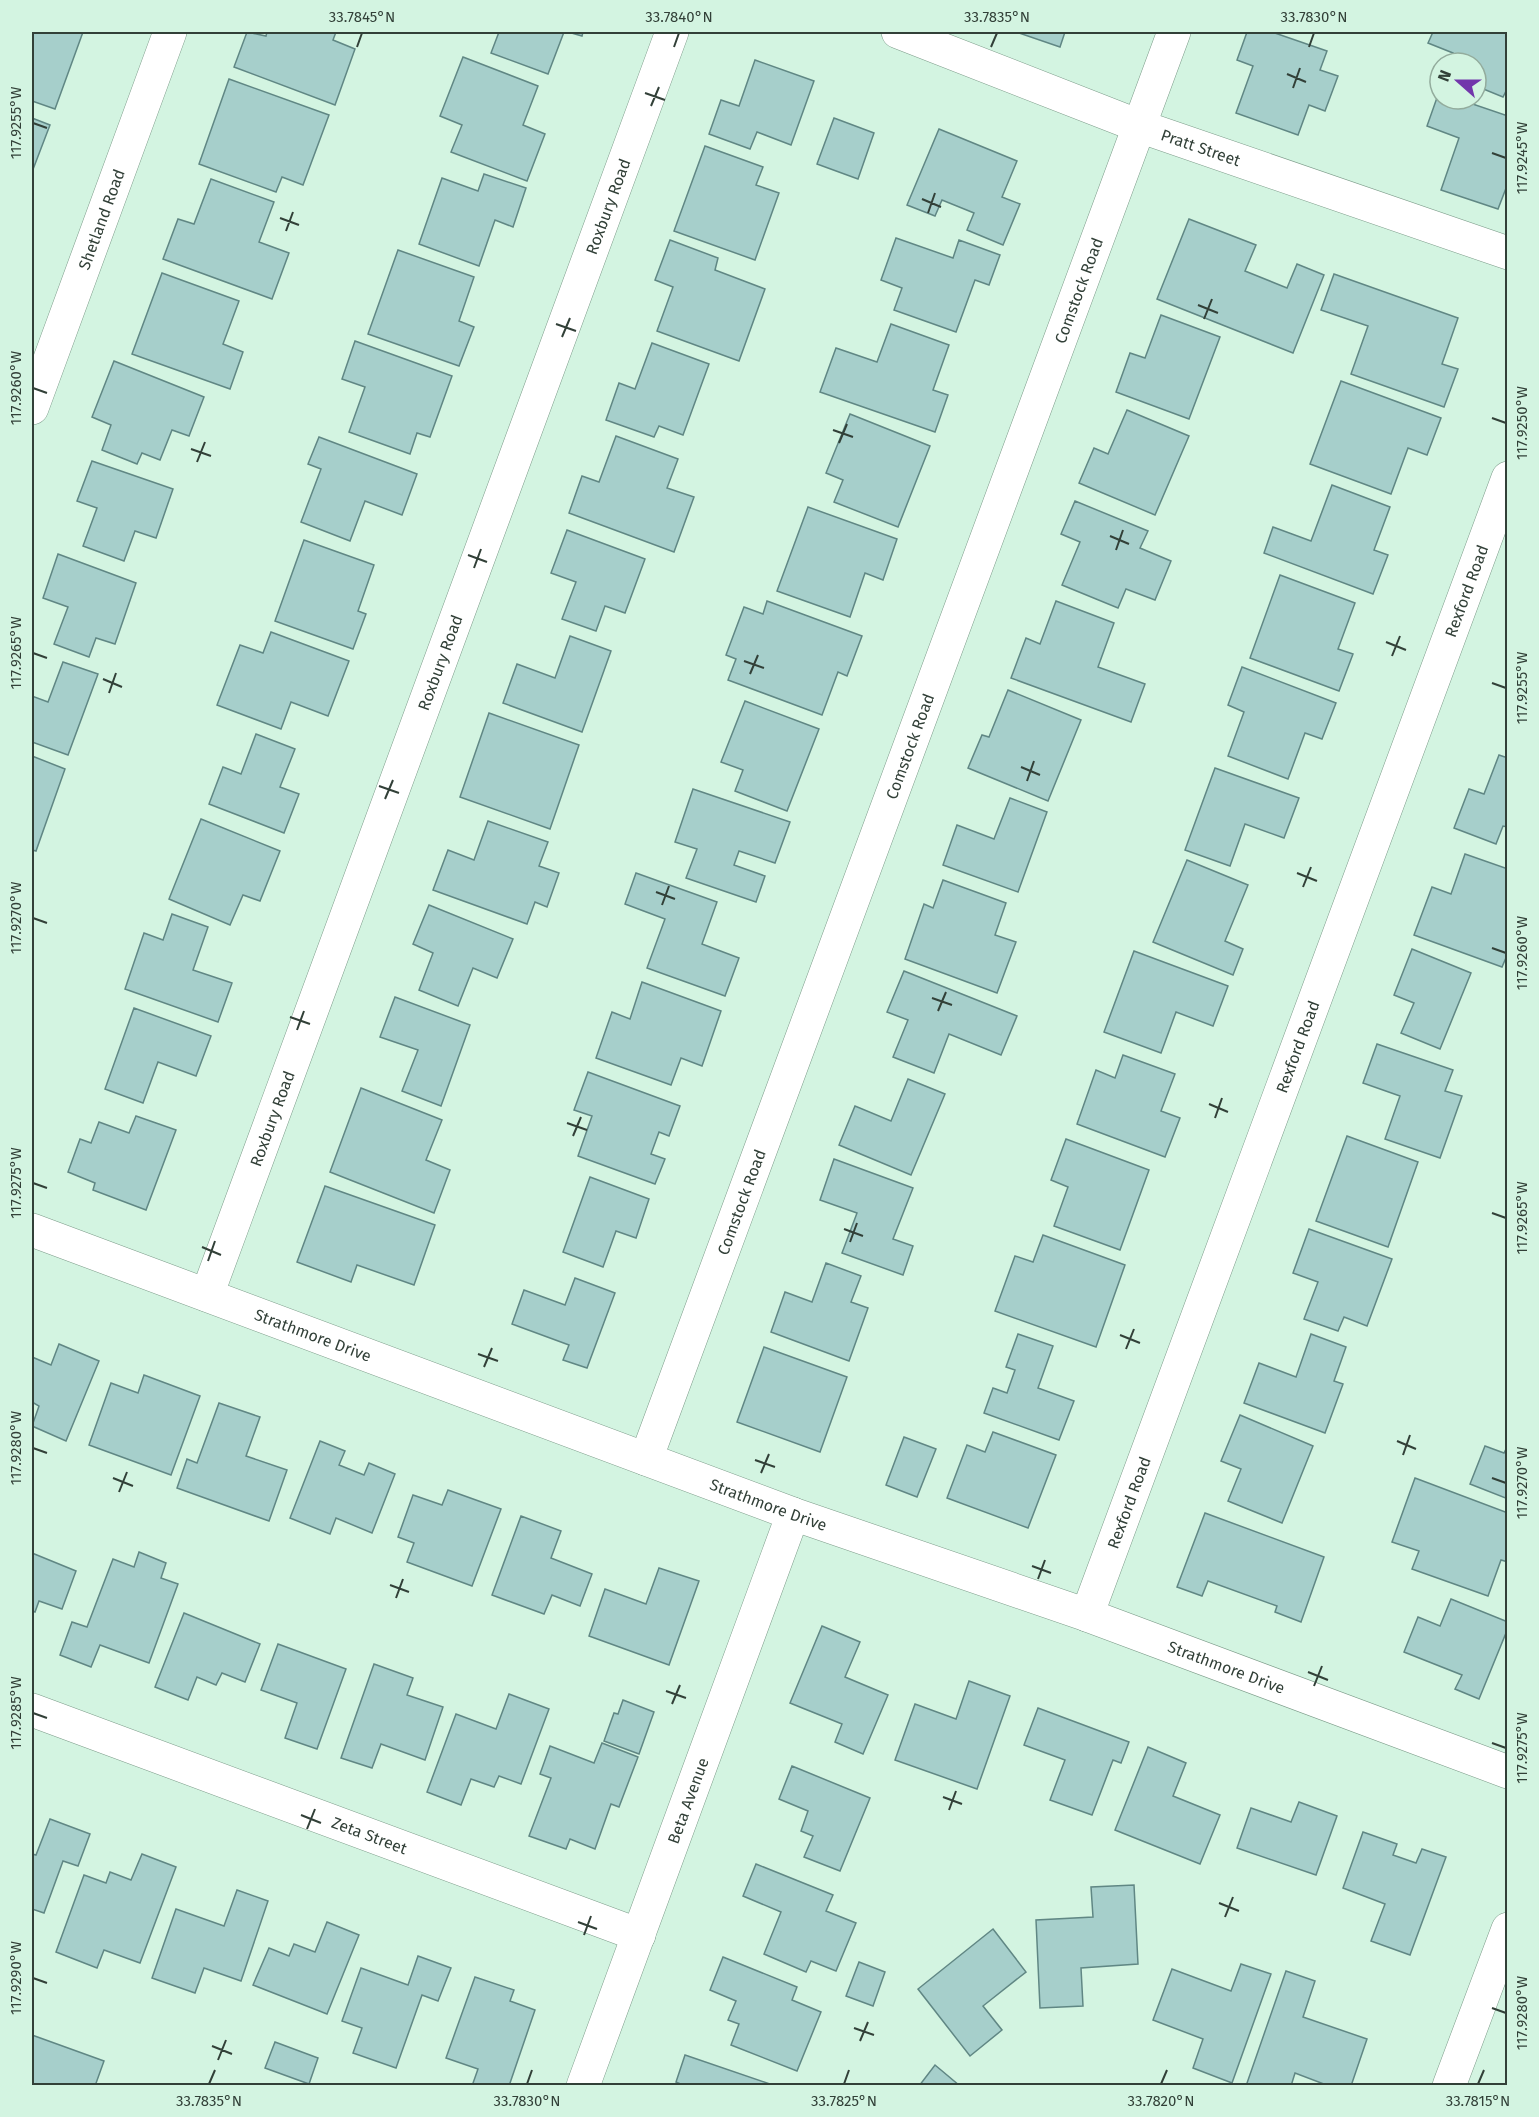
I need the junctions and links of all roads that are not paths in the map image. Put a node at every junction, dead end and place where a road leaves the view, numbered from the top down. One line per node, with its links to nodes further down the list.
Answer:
1 (170, 32): 7 (street, Shetland Road)
2 (672, 32): 10 (street, Roxbury Road)
3 (898, 32): 5 (street, Pratt Street)
4 (1174, 32): 5 (street, Comstock Road)
5 (1139, 126): 6 (street, Pratt Street); 11 (street, Comstock Road)
6 (1508, 253)
7 (32, 408)
8 (1508, 478): 13 (street, Rexford Road)
9 (32, 1230): 10 (street, Strathmore Drive)
10 (207, 1295): 11 (street, Strathmore Drive)
11 (646, 1460): 12 (street, Strathmore Drive)
12 (794, 1514): 13 (street, Strathmore Drive); 17 (street, Beta Avenue)
13 (1087, 1615): 15 (street, Strathmore Drive)
14 (32, 1710): 17 (street, Zeta Street)
15 (1508, 1772)
16 (1508, 1929): 19 (street)
17 (639, 1935): 18 (street, Beta Avenue)
18 (583, 2085)
19 (1449, 2085)

